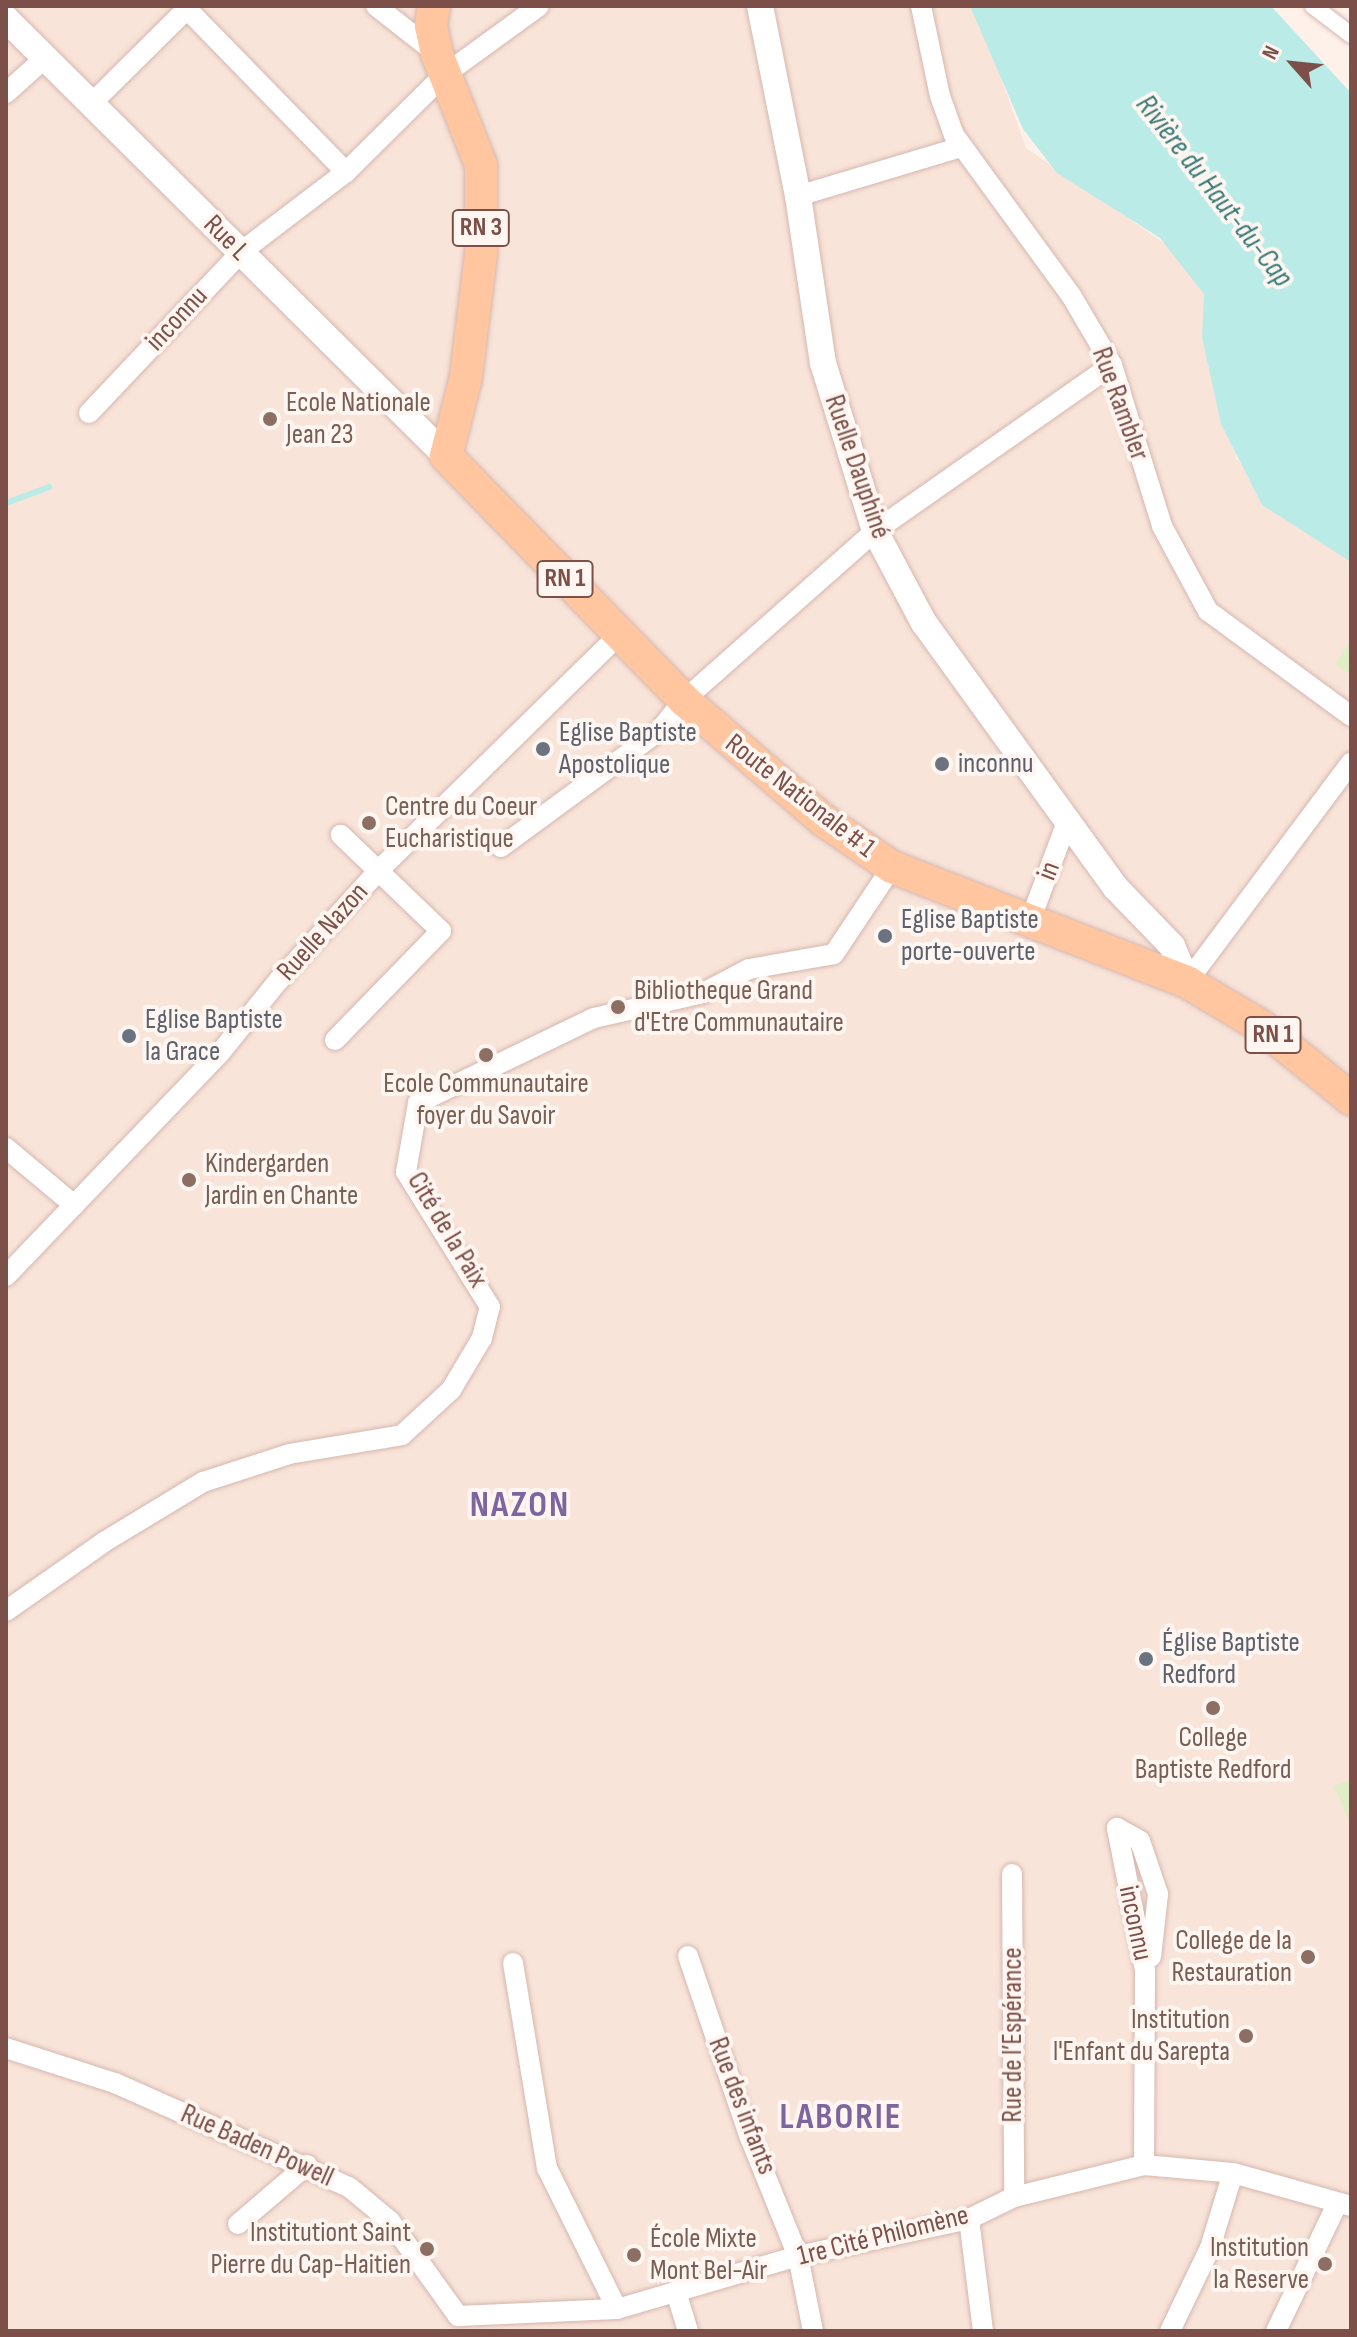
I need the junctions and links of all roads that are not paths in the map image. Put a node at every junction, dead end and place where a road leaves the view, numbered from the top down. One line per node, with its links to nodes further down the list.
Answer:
1 (376, 6): 11 (street)
2 (434, 6): 11 (main road, RN 3)
3 (539, 6): 11 (street, inconnu)
4 (760, 6): 16 (street, Ruelle Dauphiné)
5 (921, 6): 14 (street, Rue Rambler)
6 (1313, 6): 9 (street)
7 (187, 7): 13 (street); 15 (street)
8 (6, 19): 10 (street, Rue L)
9 (1351, 35)
10 (45, 58): 12 (street); 13 (street, Rue L)
11 (441, 64): 15 (street, inconnu); 20 (main road, RN 3)
12 (6, 93)
13 (91, 104): 17 (street, Rue L)
14 (961, 147): 16 (street); 18 (street, Rue Rambler)
15 (346, 172): 17 (street, inconnu)
16 (798, 196): 21 (street, Ruelle Dauphiné)
17 (241, 252): 19 (street, inconnu); 20 (street, Rue L)
18 (1112, 365): 21 (street); 24 (street, Rue Rambler)
19 (89, 413)
20 (446, 456): 22 (main road, Route Nationale # 1 / RN 1)
21 (875, 531): 23 (street); 26 (street, Ruelle Dauphiné)
22 (620, 634): 23 (main road, Route Nationale # 1 / RN 1); 30 (street, Ruelle Nazon)
23 (684, 700): 28 (street); 29 (main road, Route Nationale # 1 / RN 1)
24 (1351, 716)
25 (1351, 763): 32 (street)
26 (1067, 822): 31 (street, in); 32 (street, Ruelle Dauphiné)
27 (341, 835): 30 (street)
28 (501, 847)
29 (892, 867): 31 (main road, Route Nationale # 1 / RN 1); 38 (street, Cité de la Paix)
30 (380, 869): 33 (street); 36 (street, Ruelle Nazon)
31 (1030, 921): 32 (main road, Route Nationale # 1 / RN 1)
32 (1187, 982): 34 (main road, Route Nationale # 1 / RN 1)
33 (335, 1040)
34 (1351, 1099)
35 (6, 1148): 36 (street)
36 (74, 1205): 37 (street, Ruelle Nazon)
37 (6, 1276)
38 (6, 1611)
39 (1012, 1874): 47 (street, Rue de l’Espérance)
40 (688, 1956): 51 (street, Rue des infants)
41 (1151, 1957): 45 (street, inconnu)
42 (513, 1963): 53 (street)
43 (6, 2048): 44 (street, Rue Baden Powell)
44 (307, 2165): 50 (street); 54 (street, Rue Baden Powell)
45 (1144, 2165): 46 (street, 1re Cité Philomène); 47 (street, 1re Cité Philomène)
46 (1233, 2173): 48 (street, 1re Cité Philomène); 58 (street)
47 (1014, 2197): 49 (street, 1re Cité Philomène)
48 (1344, 2205): 59 (street)
49 (969, 2219): 51 (street, 1re Cité Philomène); 57 (street)
50 (238, 2224)
51 (798, 2256): 52 (street, 1re Cité Philomène); 56 (street, Rue des infants)
52 (676, 2292): 53 (street, 1re Cité Philomène); 55 (street)
53 (617, 2309): 54 (street, 1re Cité Philomène)
54 (454, 2324)
55 (688, 2331)
56 (813, 2331)
57 (983, 2331)
58 (1170, 2331)
59 (1276, 2331)

